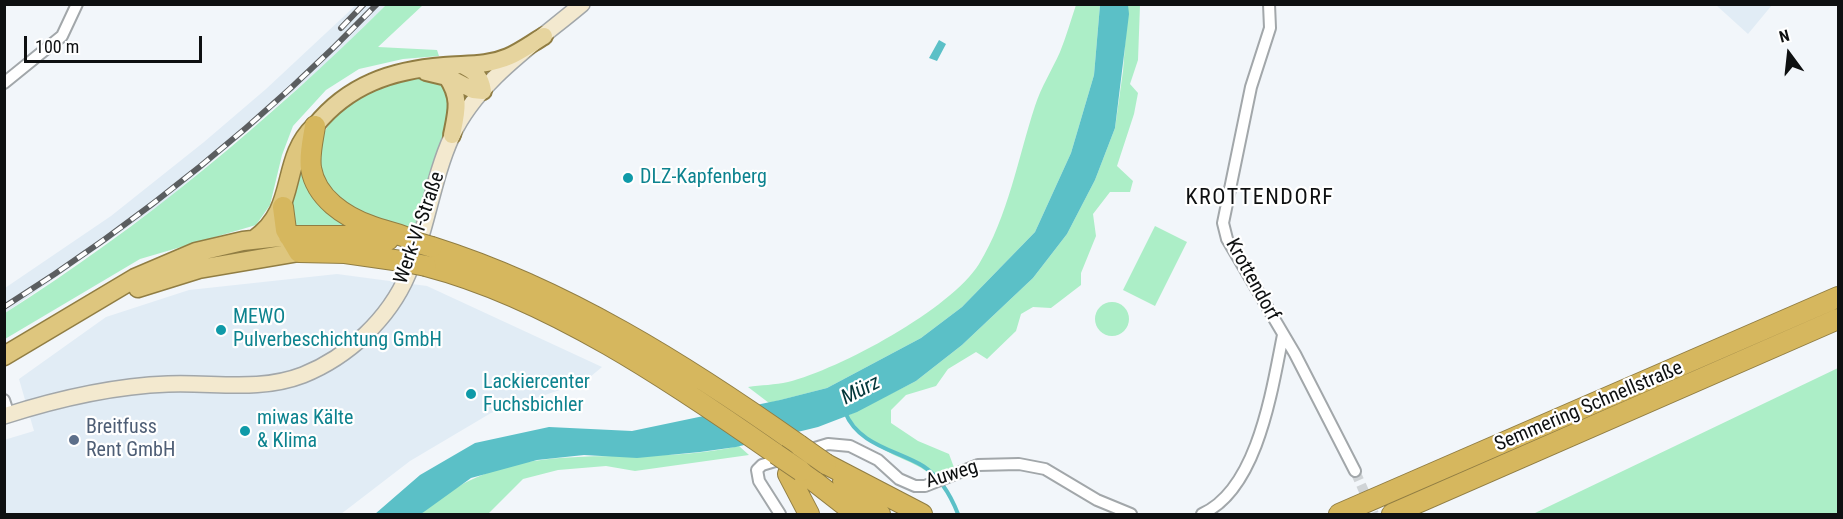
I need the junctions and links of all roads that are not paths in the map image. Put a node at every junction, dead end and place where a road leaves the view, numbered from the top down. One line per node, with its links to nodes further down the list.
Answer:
1 (77, 4): 8 (street)
2 (582, 4): 4 (main road, Werk-VI-Straße)
3 (1269, 4): 19 (street, Krottendorf)
4 (544, 36): 5 (main road); 9 (main road, Werk-VI-Straße)
5 (464, 66): 6 (main road); 9 (main road)
6 (419, 70): 7 (main road); 10 (main road)
7 (447, 76): 9 (main road); 11 (main road)
8 (4, 83)
9 (483, 91): 11 (main road, Werk-VI-Straße)
10 (315, 126): 12 (highway); 15 (highway)
11 (452, 135): 22 (main road, Werk-VI-Straße)
12 (283, 207): 13 (highway); 14 (highway)
13 (255, 239): 14 (highway); 17 (highway)
14 (294, 244): 15 (highway); 17 (highway)
15 (414, 249): 23 (highway, bridge); 25 (highway)
16 (1839, 297): 33 (highway, Semmering Schnellstraße)
17 (73, 316): 20 (highway)
18 (1839, 319): 34 (highway, Semmering Schnellstraße)
19 (1282, 335): 24 (street, Krottendorf); 32 (street)
20 (7, 354)
21 (4, 400): 22 (street)
22 (7, 416)
23 (826, 464): 29 (highway); 30 (highway)
24 (1355, 471)
25 (795, 473): 27 (highway); 28 (highway)
26 (780, 514): 31 (street, Auweg)
27 (809, 514)
28 (856, 514)
29 (880, 514)
30 (922, 514)
31 (1131, 514)
32 (1202, 514)
33 (1339, 514)
34 (1392, 514)

